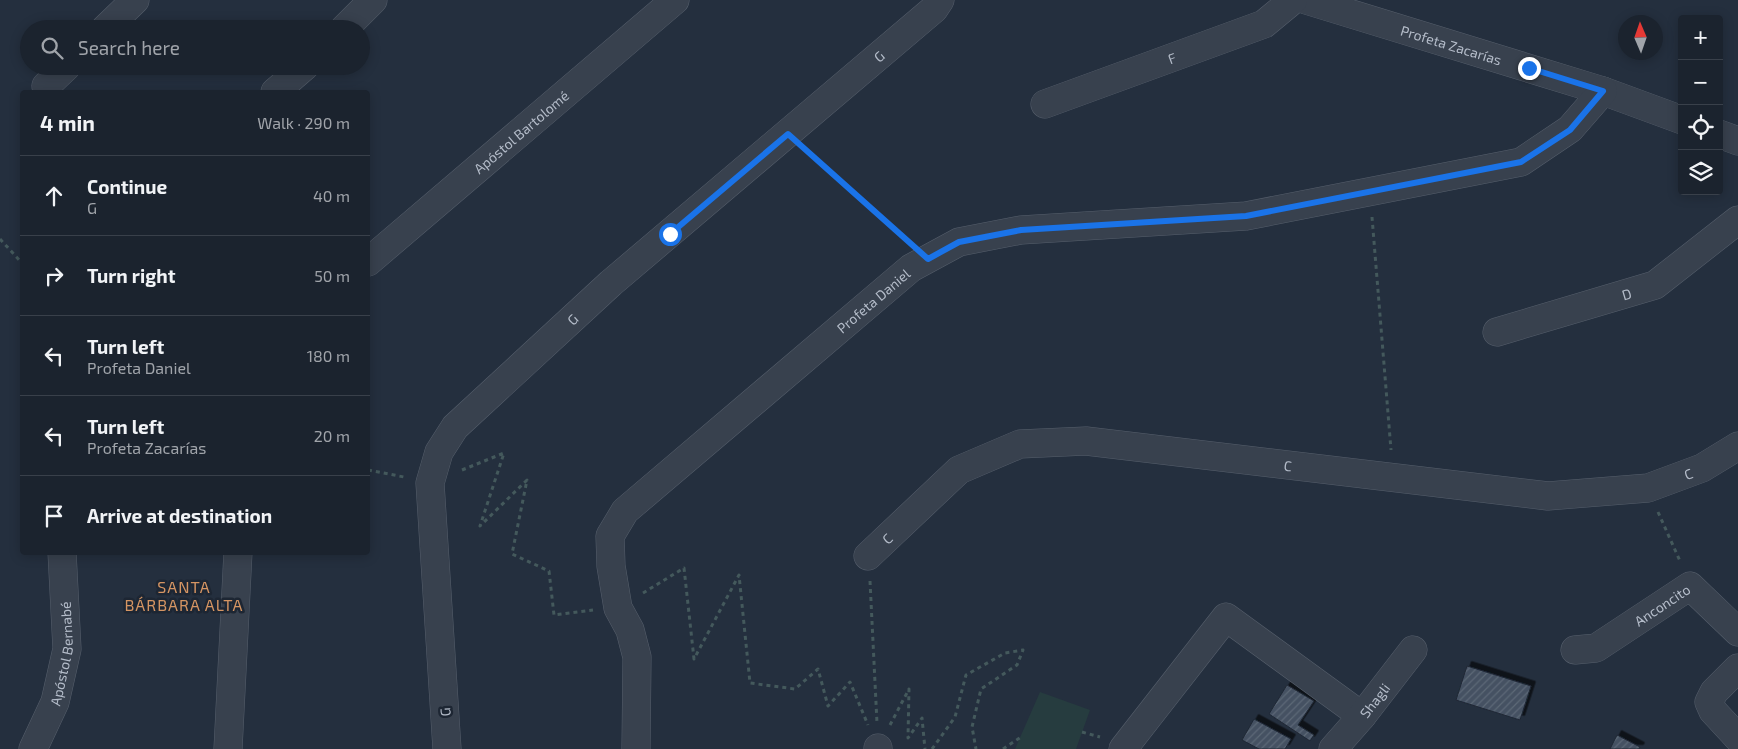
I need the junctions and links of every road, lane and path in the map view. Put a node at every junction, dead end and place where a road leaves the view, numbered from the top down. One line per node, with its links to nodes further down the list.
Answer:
1 (135, 0): 7 (street)
2 (373, 0): 8 (street)
3 (674, 0): 24 (street, Apóstol Bartolomé)
4 (940, 0): 16 (street, G)
5 (1293, 0): 14 (street, F)
6 (1306, 0): 13 (street, Profeta Zacarías)
7 (114, 20)
8 (353, 20)
9 (58, 75): 11 (street)
10 (295, 75): 12 (street)
11 (46, 86)
12 (277, 90)
13 (1603, 91): 15 (street, Profeta Zacarías); 19 (street, Profeta Daniel)
14 (1045, 104)
15 (1678, 119)
16 (788, 134): 22 (path); 42 (street, G)
17 (1723, 135): 18 (street)
18 (1738, 141)
19 (1370, 192): 22 (street, Profeta Daniel); 27 (path)
20 (1738, 220): 25 (street, D)
21 (0, 239): 23 (path)
22 (928, 259): 43 (street, Profeta Daniel)
23 (20, 260)
24 (370, 260)
25 (1497, 332)
26 (1738, 446): 28 (street, C)
27 (1393, 478): 28 (street, C); 31 (street, C)
28 (1648, 488): 32 (path)
29 (62, 555): 40 (street, Apóstol Bernabé)
30 (238, 555): 41 (street)
31 (868, 556): 44 (path)
32 (1690, 586): 33 (street, Anconcito); 35 (street, Anconcito)
33 (1738, 632)
34 (1413, 650): 37 (street, Shagli)
35 (1575, 650)
36 (1738, 668): 39 (street)
37 (1362, 716): 49 (street); 50 (street, Shagli)
38 (1021, 737): 48 (path)
39 (1738, 738)
40 (33, 749)
41 (228, 749)
42 (447, 749)
43 (636, 749)
44 (878, 749): 45 (path)
45 (925, 749)
46 (932, 749): 47 (path)
47 (976, 749)
48 (1003, 749)
49 (1123, 749)
50 (1333, 749)

